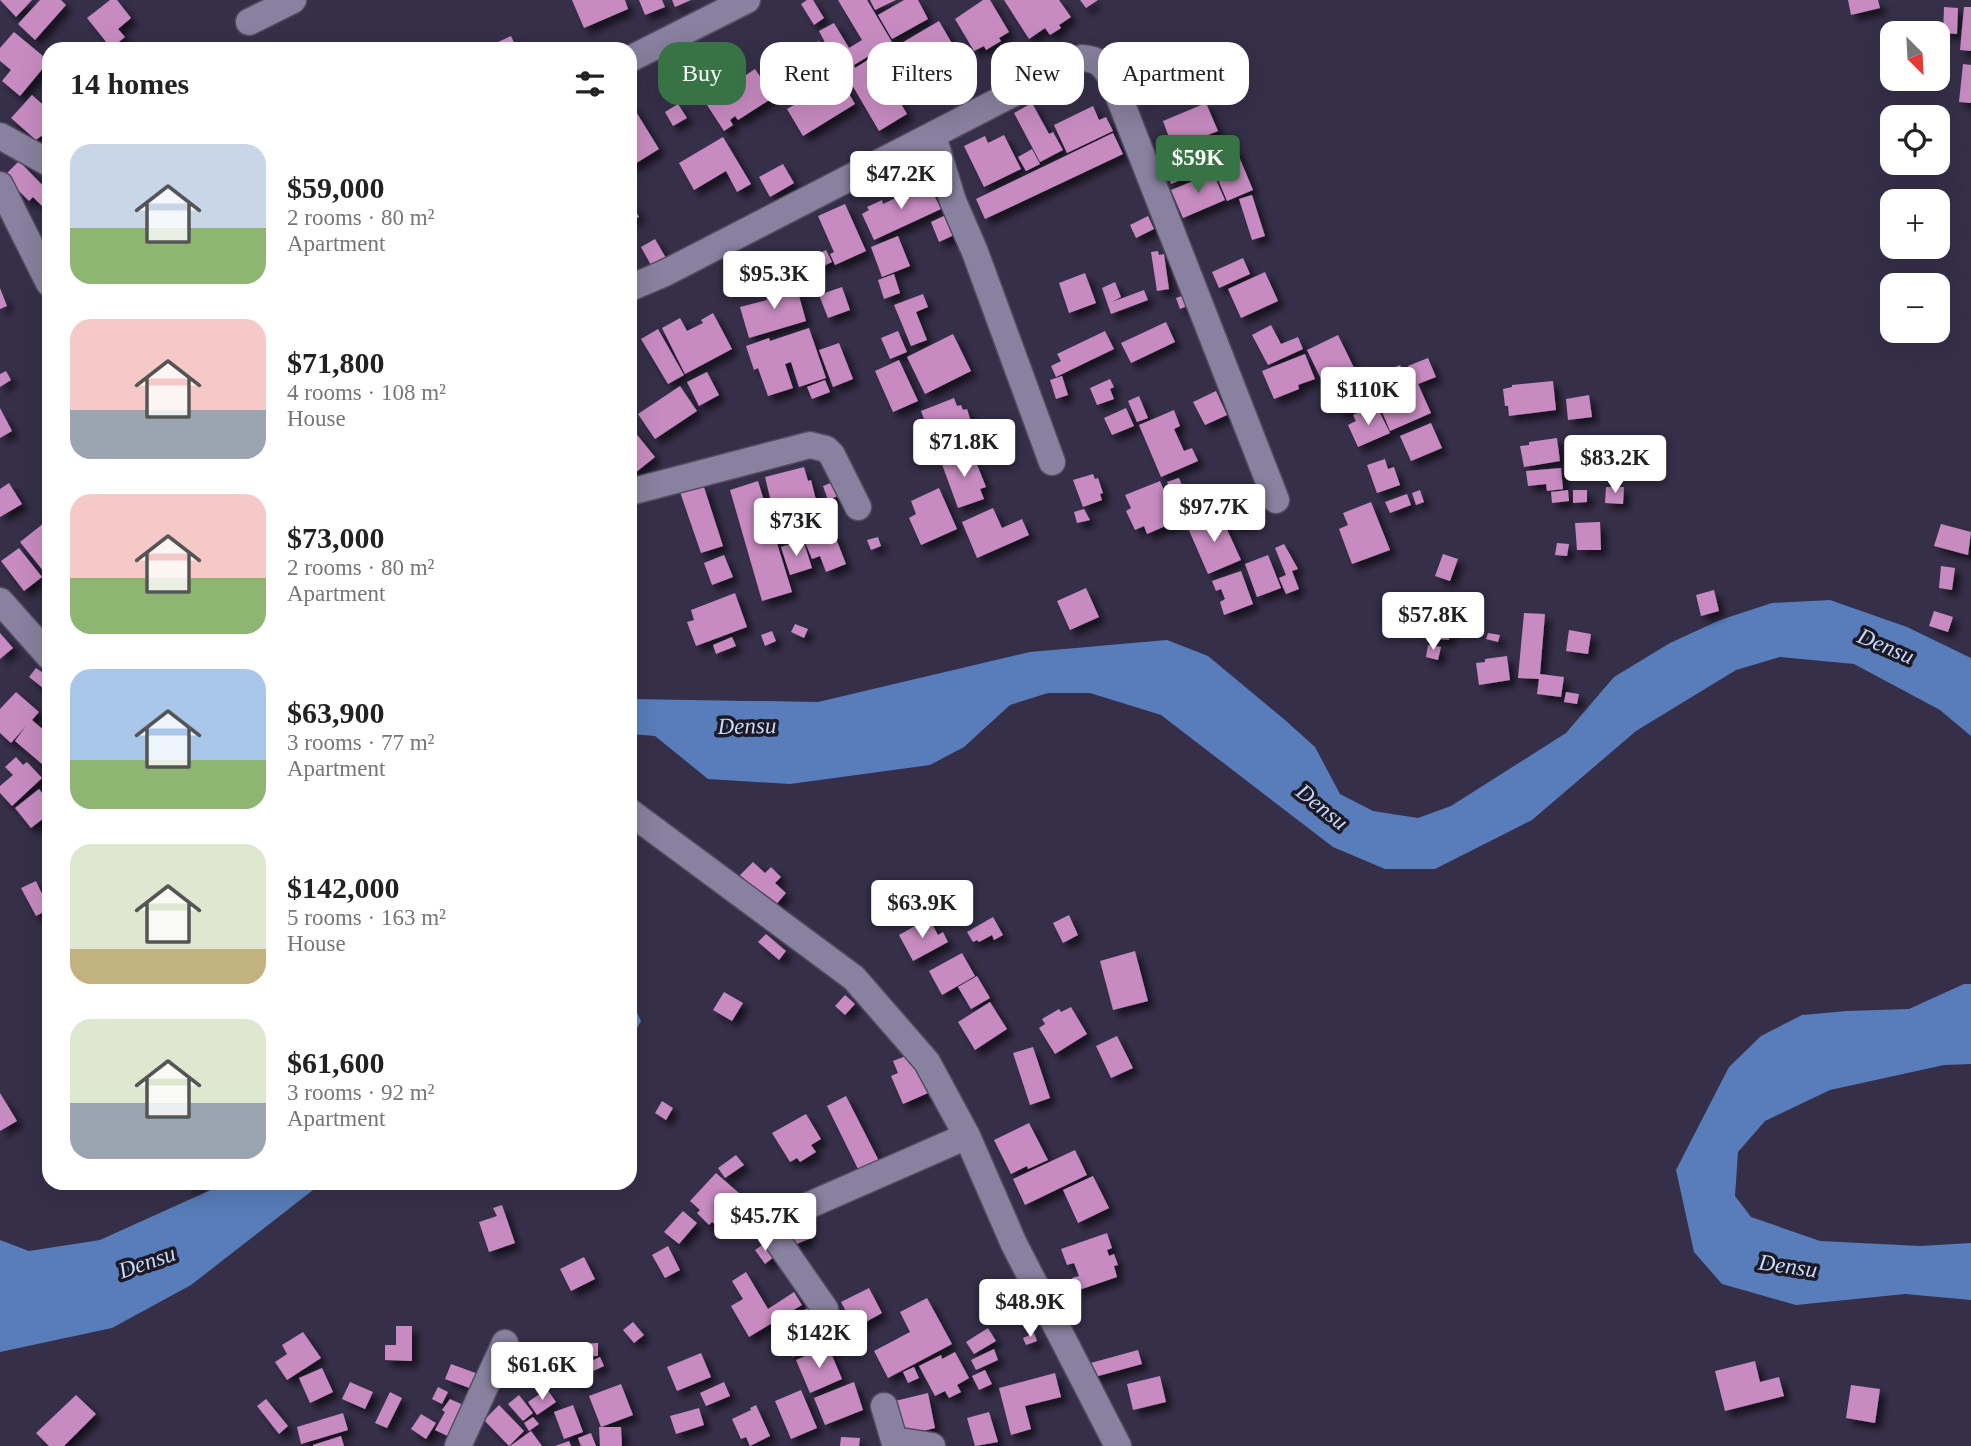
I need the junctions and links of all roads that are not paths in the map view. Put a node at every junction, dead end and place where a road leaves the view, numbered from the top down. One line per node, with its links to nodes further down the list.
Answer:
1 (293, 0): 3 (street)
2 (747, 0): 4 (street)
3 (249, 22)
4 (637, 55)
5 (0, 136): 7 (street)
6 (933, 136): 10 (street); 11 (street); 13 (street)
7 (42, 159)
8 (0, 185): 9 (street)
9 (42, 269)
10 (637, 285)
11 (1052, 462)
12 (637, 490): 14 (street)
13 (1276, 500)
14 (858, 507)
15 (0, 601): 16 (street)
16 (42, 648)
17 (637, 816): 18 (street)
18 (968, 1136): 19 (street); 24 (street)
19 (825, 1309)
20 (505, 1343): 22 (street)
21 (884, 1406): 23 (street)
22 (458, 1446)
23 (932, 1446)
24 (1118, 1446)

